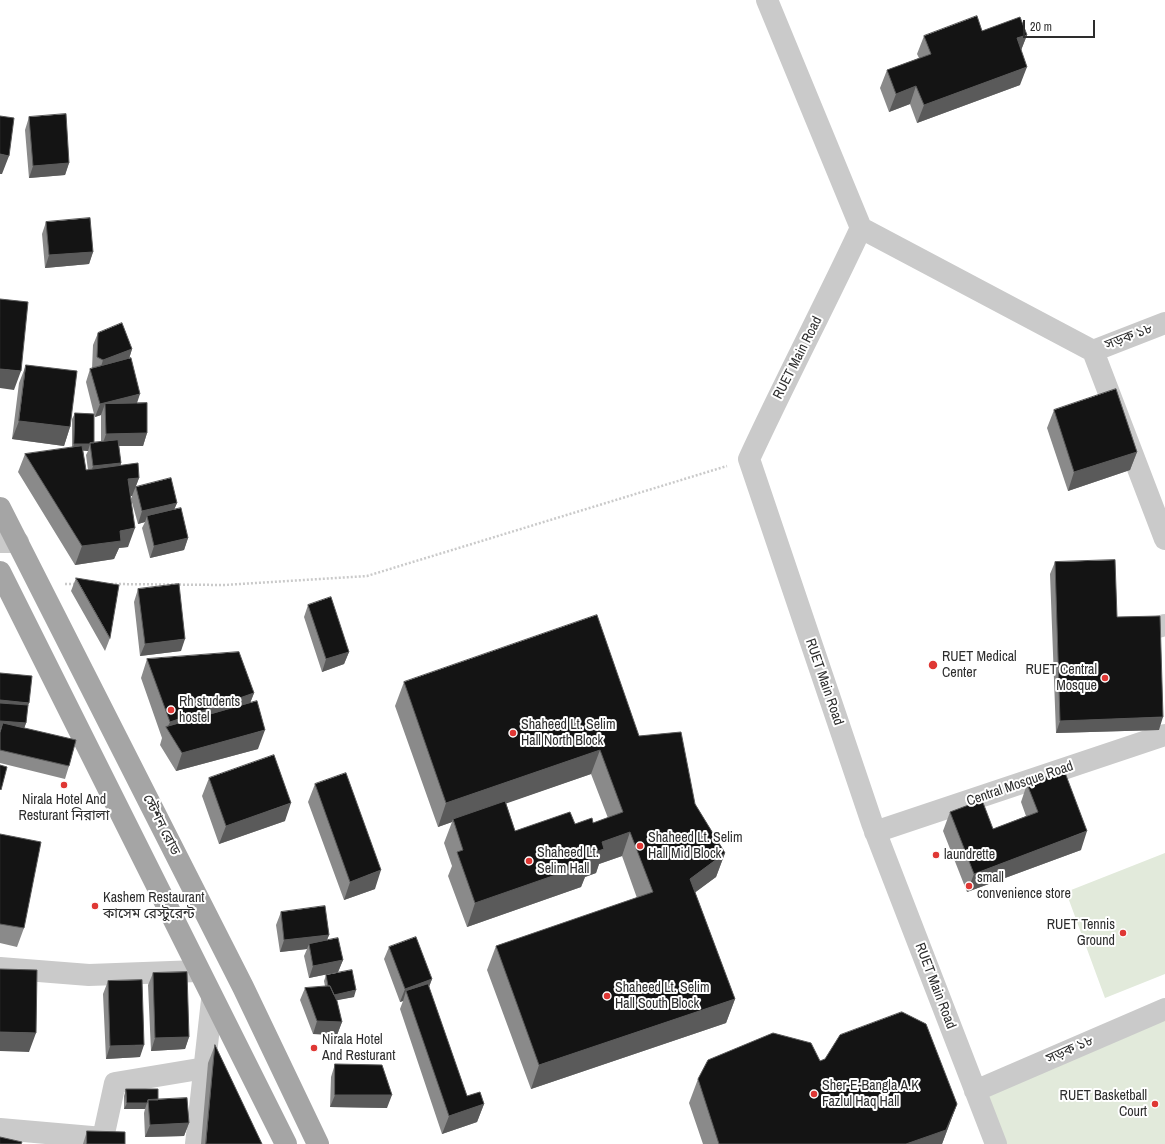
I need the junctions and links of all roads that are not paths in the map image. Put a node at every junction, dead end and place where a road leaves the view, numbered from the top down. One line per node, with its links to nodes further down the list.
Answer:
1 (767, 0): 2 (street)
2 (861, 228): 4 (street); 10 (street, RUET Main Road)
3 (1165, 323): 4 (street, সড়ক ১৮)
4 (1093, 351): 6 (street)
5 (0, 508): 7 (main road, স্টেশন রোড)
6 (1165, 539)
7 (9, 542): 20 (main road, স্টেশন রোড)
8 (0, 572): 12 (main road)
9 (1162, 732): 10 (street, Central Mosque Road)
10 (875, 832): 16 (street, RUET Main Road)
11 (0, 968): 12 (street)
12 (198, 971): 13 (main road)
13 (212, 1000): 15 (street); 19 (main road)
14 (1165, 1009): 16 (street, সড়ক ১৮)
15 (205, 1068): 17 (street); 18 (street)
16 (975, 1091): 21 (street, RUET Main Road)
17 (0, 1129)
18 (196, 1144)
19 (286, 1144)
20 (318, 1144)
21 (996, 1144)

